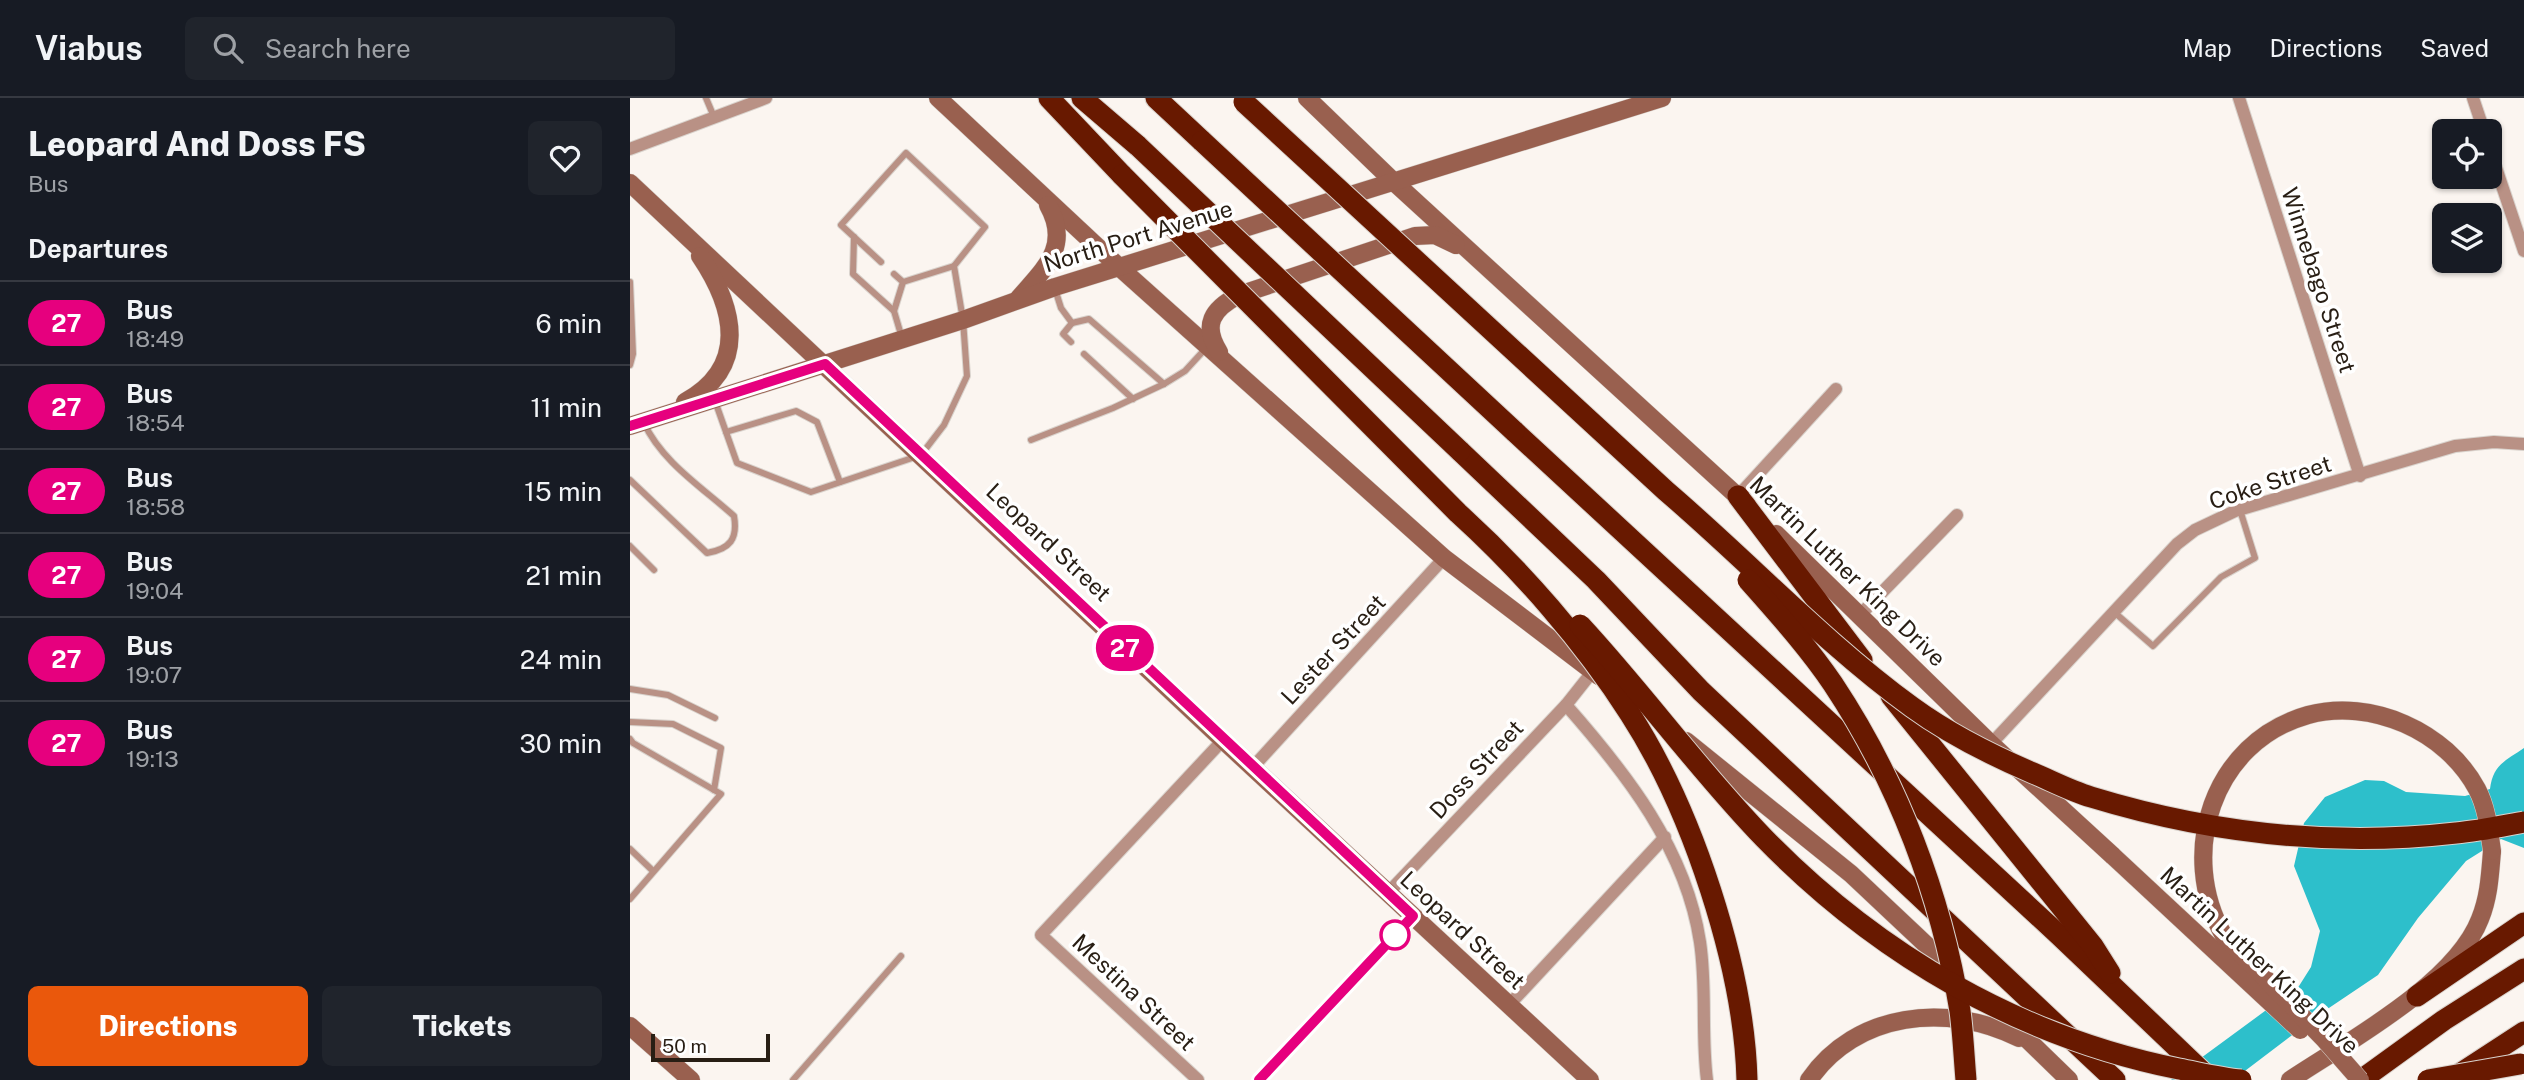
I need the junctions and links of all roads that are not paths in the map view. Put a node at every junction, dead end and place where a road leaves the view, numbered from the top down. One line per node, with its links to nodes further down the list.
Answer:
1 (706, 98): 12 (lane)
2 (766, 98): 12 (street)
3 (938, 98): 18 (main road)
4 (1049, 98): 58 (highway, bridge)
5 (1082, 98): 100 (highway, bridge)
6 (1156, 98): 84 (highway, bridge)
7 (1307, 98): 15 (main road, Martin Luther King Drive)
8 (1662, 98): 15 (main road, North Port Avenue)
9 (2239, 98): 50 (street, Winnebago Street)
10 (2473, 98): 13 (street)
11 (1241, 99): 53 (highway, bridge)
12 (714, 117): 14 (street)
13 (2480, 119)
14 (630, 149)
15 (1394, 182): 22 (main road, Martin Luther King Drive); 25 (main road, North Port Avenue)
16 (630, 183): 19 (main road, Leopard Street)
17 (2502, 186): 21 (street)
18 (1043, 196): 25 (main road); 30 (main road)
19 (653, 204): 39 (main road, Leopard Street); 45 (main road)
20 (854, 237): 23 (lane); 24 (lane); 31 (lane)
21 (2524, 251)
22 (1480, 260): 38 (main road); 54 (main road, Martin Luther King Drive)
23 (881, 262)
24 (954, 266): 28 (lane); 32 (lane)
25 (1119, 267): 29 (main road, North Port Avenue); 36 (main road)
26 (894, 274): 28 (lane)
27 (630, 282): 40 (lane)
28 (903, 282): 31 (lane)
29 (1055, 287): 30 (main road, North Port Avenue); 33 (lane)
30 (1019, 299): 32 (main road, North Port Avenue)
31 (894, 311): 34 (lane)
32 (963, 320): 34 (main road, North Port Avenue); 49 (lane)
33 (1072, 323): 35 (lane); 41 (lane)
34 (902, 339): 39 (main road, North Port Avenue)
35 (1071, 342)
36 (1208, 346): 38 (main road); 41 (lane)
37 (1084, 354): 44 (lane)
38 (1225, 361): 59 (main road)
39 (825, 364): 43 (main road, North Port Avenue); 49 (main road, Leopard Street)
40 (630, 365)
41 (1164, 384): 44 (lane)
42 (1836, 389): 54 (street)
43 (714, 399): 45 (main road, North Port Avenue); 46 (lane)
44 (1133, 399): 47 (lane)
45 (642, 423): 51 (lane)
46 (726, 432): 52 (lane); 52 (lane)
47 (1031, 440)
48 (2524, 444): 50 (street, Coke Street)
49 (921, 455): 52 (lane); 68 (main road, Leopard Street)
50 (2360, 476): 55 (street, Coke Street)
51 (630, 480)
52 (840, 482)
53 (1666, 491): 73 (highway, bridge); 98 (highway, bridge)
54 (1738, 496): 62 (main road, Martin Luther King Drive); 84 (highway)
55 (2240, 510): 61 (street, Coke Street); 61 (lane)
56 (1957, 515): 62 (street)
57 (630, 547): 60 (lane)
58 (1502, 553): 96 (highway, bridge); 102 (highway, bridge)
59 (1444, 558): 63 (main road); 71 (street, Lester Street)
60 (654, 570)
61 (2114, 612): 70 (street, Coke Street)
62 (1859, 616): 70 (main road, Martin Luther King Drive)
63 (1593, 671): 65 (street, Doss Street); 88 (main road)
64 (630, 689): 66 (lane)
65 (1566, 705): 74 (street); 77 (street, Doss Street)
66 (715, 718)
67 (630, 722): 72 (lane)
68 (1223, 740): 71 (main road, Leopard Street); 92 (street, Mestina Street)
69 (631, 742): 72 (lane)
70 (1991, 744): 104 (main road, Martin Luther King Drive, bridge)
71 (1253, 767): 77 (main road, Leopard Street)
72 (714, 790): 76 (lane)
73 (2524, 822)
74 (1665, 837): 85 (street); 95 (street)
75 (630, 849): 76 (lane)
76 (653, 871): 78 (lane)
77 (1388, 893): 79 (main road, Leopard Street)
78 (631, 896)
79 (1413, 916): 85 (main road, Leopard Street); 93 (street)
80 (2524, 923): 83 (highway)
81 (901, 956): 91 (lane)
82 (2524, 969): 105 (highway)
83 (2417, 996): 103 (main road); 105 (main road, bridge)
84 (2127, 1002): 101 (highway, bridge)
85 (1509, 1005): 94 (main road, Leopard Street)
86 (630, 1026): 90 (main road)
87 (2524, 1032): 107 (highway)
88 (2042, 1052): 97 (main road); 99 (main road)
89 (2524, 1063): 106 (highway, bridge)
90 (691, 1080)
91 (793, 1080)
92 (1198, 1080)
93 (1259, 1080)
94 (1590, 1080)
95 (1707, 1080)
96 (1746, 1080)
97 (1809, 1080)
98 (1966, 1080)
99 (2069, 1080)
100 (2115, 1080)
101 (2211, 1080)
102 (2241, 1080)
103 (2290, 1080)
104 (2354, 1080)
105 (2361, 1080)
106 (2428, 1080)
107 (2450, 1080)

